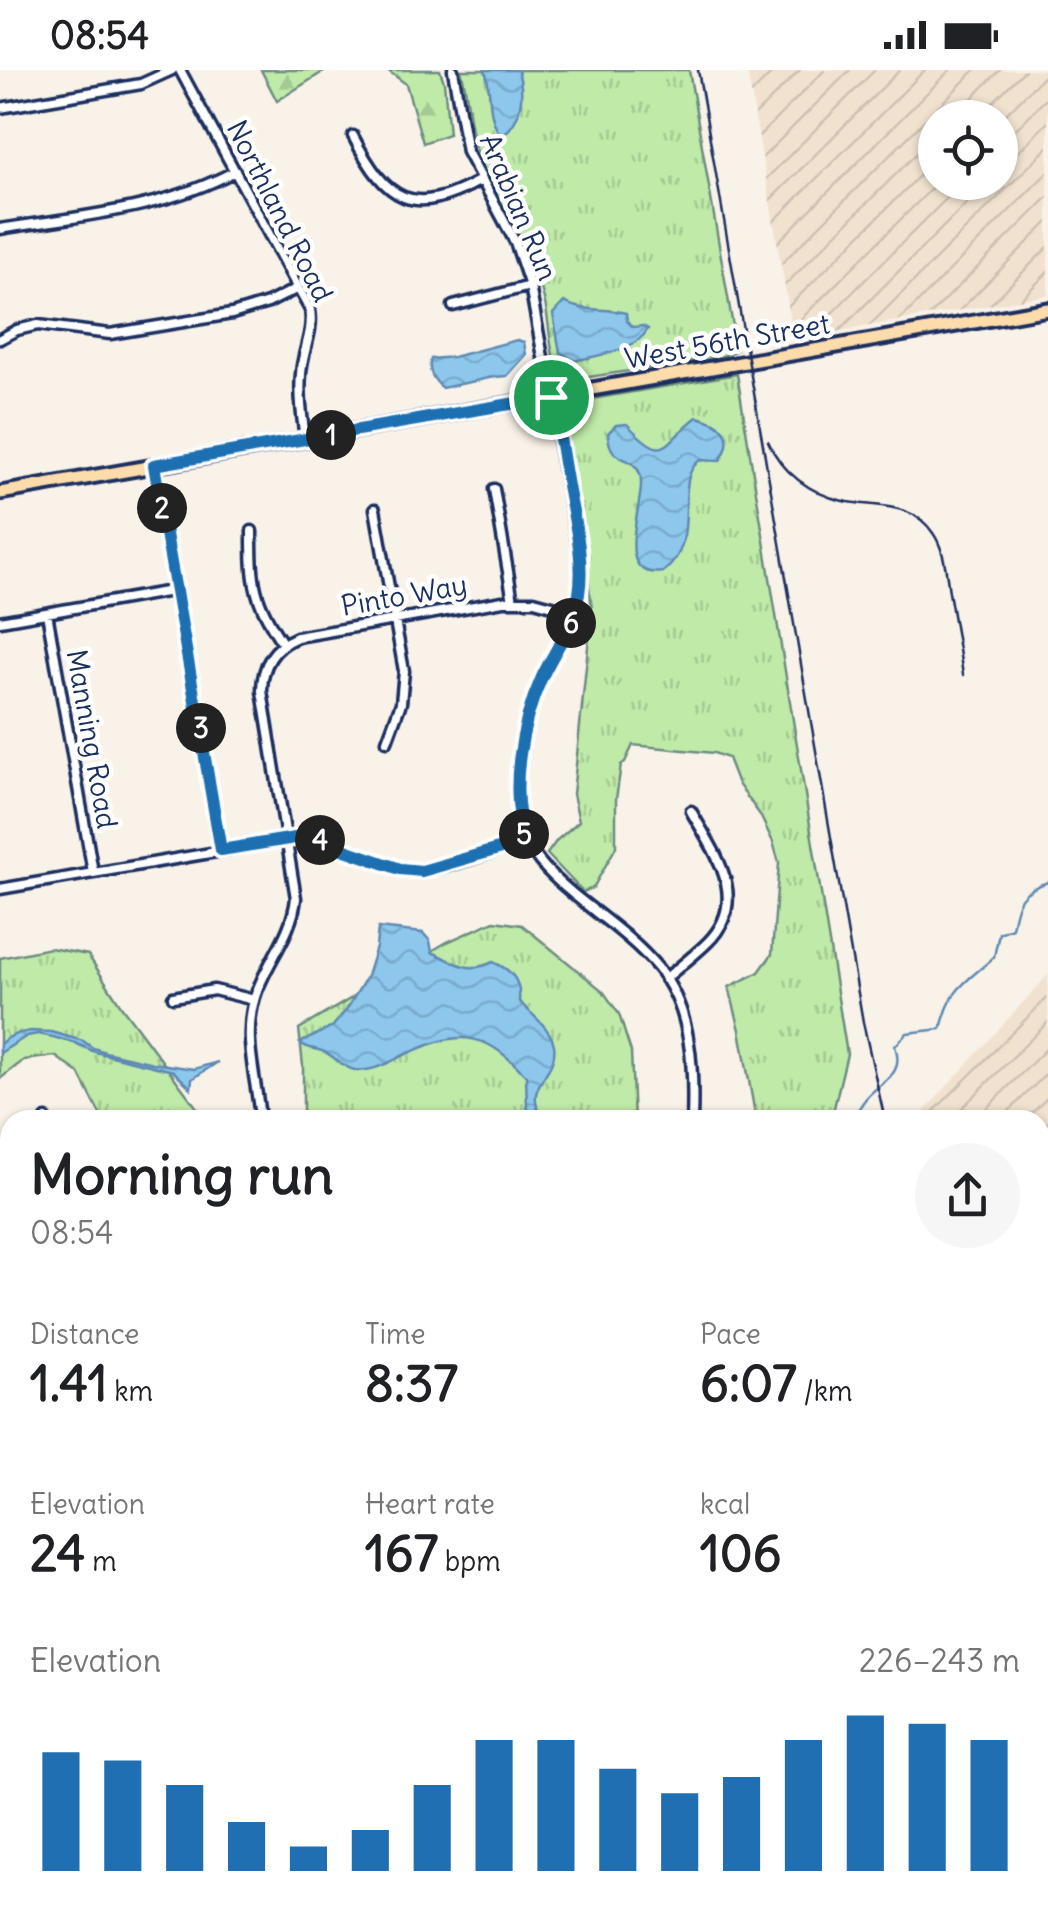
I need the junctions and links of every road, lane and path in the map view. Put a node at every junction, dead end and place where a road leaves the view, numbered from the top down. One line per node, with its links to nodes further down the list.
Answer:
1 (176, 70): 3 (street); 5 (street, Northland Road)
2 (453, 70): 6 (street, Arabian Run)
3 (0, 108)
4 (353, 136): 6 (street)
5 (235, 171): 7 (street); 9 (street, Northland Road)
6 (481, 180): 8 (street, Arabian Run)
7 (0, 230)
8 (530, 286): 10 (street); 13 (street, Arabian Run)
9 (298, 288): 12 (street); 14 (street, Northland Road)
10 (453, 306)
11 (1048, 310): 13 (main road, West 56th Street)
12 (0, 339)
13 (551, 397): 14 (main road, West 56th Street); 23 (street, Arabian Run)
14 (305, 439): 15 (main road, West 56th Street)
15 (154, 465): 17 (main road, West 56th Street); 20 (street)
16 (494, 489): 21 (street)
17 (0, 491)
18 (375, 509): 24 (street)
19 (252, 530): 26 (street)
20 (177, 590): 22 (street); 31 (street)
21 (513, 600): 23 (street, Pinto Way); 24 (street, Pinto Way)
22 (48, 612): 25 (street); 32 (street, Manning Road)
23 (575, 612): 30 (street, Arabian Run)
24 (396, 619): 26 (street, Pinto Way); 27 (street)
25 (0, 621)
26 (283, 644): 29 (street)
27 (388, 741)
28 (691, 810): 34 (street)
29 (287, 840): 30 (street); 31 (street); 36 (street)
30 (526, 841): 34 (street, Arabian Run)
31 (221, 850): 32 (street)
32 (93, 872): 33 (street)
33 (0, 888)
34 (666, 979): 38 (street, Arabian Run)
35 (172, 997): 36 (street)
36 (254, 1000): 37 (street)
37 (259, 1110)
38 (692, 1110)

